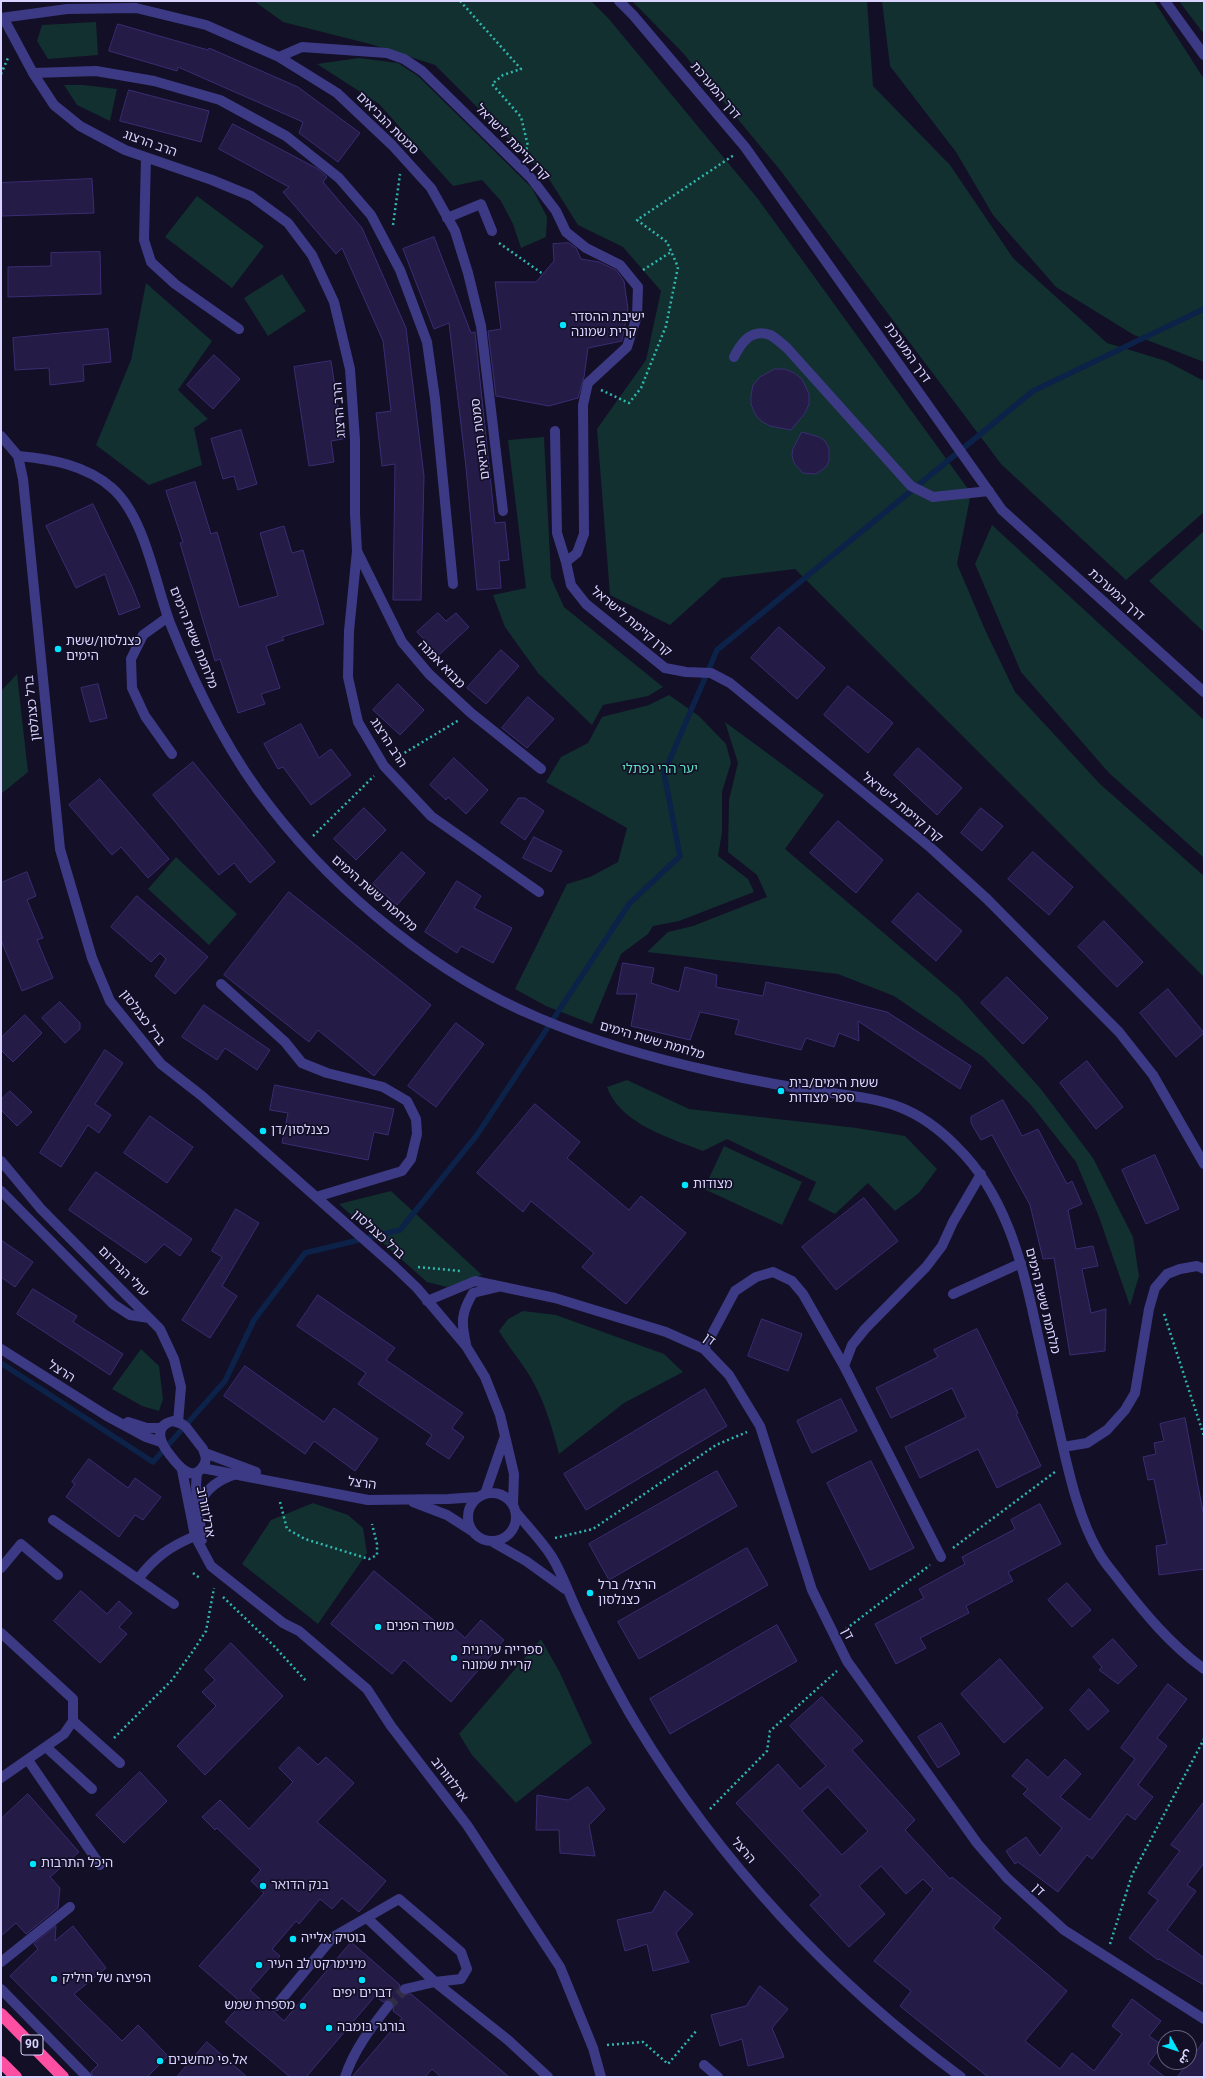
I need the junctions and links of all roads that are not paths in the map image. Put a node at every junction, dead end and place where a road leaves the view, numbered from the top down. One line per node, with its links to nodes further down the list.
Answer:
1 (619, 1): 15 (street, דרך המערכת)
2 (1165, 1): 4 (street)
3 (3, 19): 5 (street, סמטת הנביאים); 6 (street, הרב הרצוג)
4 (1204, 55)
5 (280, 57): 8 (street, סמטת הנביאים); 18 (street, קרן קיימת לישראל)
6 (33, 73): 7 (street, הרב הרצוג); 19 (street)
7 (146, 157): 10 (street); 17 (street, הרב הרצוג)
8 (447, 218): 9 (street); 16 (street, סמטת הנביאים)
9 (492, 231)
10 (239, 329)
11 (734, 357): 15 (street)
12 (555, 431): 18 (street)
13 (1, 436): 14 (street, ברל כצנלסון)
14 (18, 456): 20 (street, מלחמת ששת הימים); 30 (street, ברל כצנלסון)
15 (989, 491): 21 (street, דרך המערכת)
16 (503, 511)
17 (357, 551): 23 (street, מבוא אמנה); 24 (street, הרב הרצוג)
18 (566, 562): 27 (street, קרן קיימת לישראל)
19 (453, 584)
20 (168, 617): 22 (street); 28 (street, מלחמת ששת הימים)
21 (1204, 692)
22 (172, 754)
23 (541, 769)
24 (539, 892)
25 (221, 984): 30 (street)
26 (1, 1161): 36 (street, עולי הגרדום)
27 (1204, 1164)
28 (980, 1174): 31 (street, מלחמת ששת הימים); 40 (street)
29 (1, 1191): 36 (street)
30 (316, 1197): 35 (street, ברל כצנלסון)
31 (1021, 1263): 34 (street); 46 (street, מלחמת ששת הימים)
32 (1204, 1268): 46 (street)
33 (500, 1287): 35 (street, דן); 37 (street, דן); 39 (street, דן)
34 (953, 1294)
35 (427, 1301): 37 (street, ברל כצנלסון)
36 (150, 1318): 42 (street, עולי הגרדום)
37 (466, 1346): 44 (street, ברל כצנלסון)
38 (1, 1349): 41 (street, הרצל)
39 (704, 1349): 40 (street); 85 (street, דן)
40 (844, 1366): 60 (street)
41 (107, 1416): 43 (street, הרצל); 45 (street, הרצל)
42 (178, 1422): 43 (street); 47 (street)
43 (162, 1428): 45 (street)
44 (504, 1439): 52 (street, ברל כצנלסון); 55 (street, ברל כצנלסון)
45 (161, 1442): 48 (street)
46 (1063, 1447): 68 (street, מלחמת ששת הימים)
47 (205, 1453): 49 (street, ארלוזורוב); 51 (street, הרצל)
48 (182, 1470): 49 (street, הרצל); 58 (street, ארלוזורוב)
49 (200, 1470): 50 (street, הרצל); 54 (street, ארלוזורוב)
50 (236, 1474): 51 (street, הרצל); 54 (street)
51 (290, 1485): 53 (street, הרצל)
52 (481, 1496): 53 (street, הרצל); 55 (street); 57 (street)
53 (407, 1500): 57 (street, הרצל)
54 (198, 1505): 61 (street, ארלוזורוב)
55 (514, 1508): 59 (street); 65 (street, הרצל)
56 (53, 1520): 64 (street)
57 (472, 1531): 59 (street)
58 (195, 1536): 61 (street, ארלוזורוב); 64 (street)
59 (491, 1541): 65 (street, הרצל)
60 (941, 1557)
61 (206, 1558): 93 (street, ארלוזורוב)
62 (1, 1568): 63 (street)
63 (58, 1575)
64 (138, 1579): 66 (street)
65 (568, 1591): 95 (street, הרצל)
66 (174, 1604)
67 (1, 1633): 69 (street)
68 (1204, 1669)
69 (73, 1721): 70 (street); 72 (street)
70 (46, 1747): 71 (street); 74 (street)
71 (28, 1760): 73 (street); 75 (street)
72 (120, 1763)
73 (1, 1778)
74 (92, 1788)
75 (100, 1865)
76 (70, 1907): 78 (street)
77 (367, 1918): 79 (street); 79 (street); 82 (street)
78 (1, 1962)
79 (435, 1982): 81 (street); 92 (street)
80 (1, 1989): 90 (street)
81 (405, 1989)
82 (276, 2006)
83 (388, 2006): 91 (street)
84 (1, 2014): 89 (highway, 90)
85 (1204, 2019)
86 (1, 2062): 88 (highway, 90)
87 (704, 2065): 94 (street)
88 (16, 2077)
89 (63, 2077)
90 (87, 2077)
91 (345, 2077)
92 (548, 2077)
93 (600, 2077)
94 (718, 2077)
95 (961, 2077)

